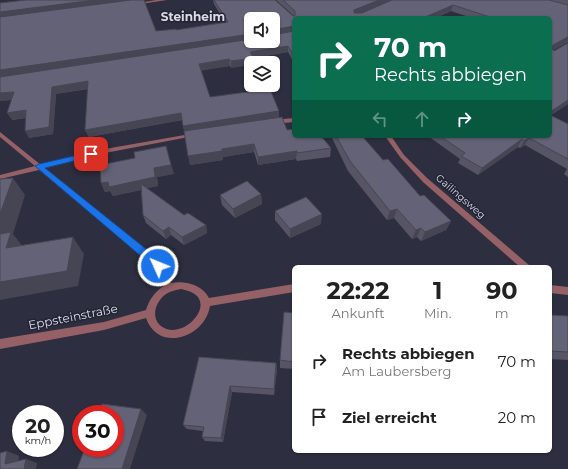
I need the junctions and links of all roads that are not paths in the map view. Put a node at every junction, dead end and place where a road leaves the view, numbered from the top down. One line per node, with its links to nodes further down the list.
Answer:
1 (165, 0): 2 (street)
2 (126, 5)
3 (292, 120): 4 (street)
4 (264, 124)
5 (203, 132): 8 (street)
6 (0, 134): 8 (street)
7 (390, 138): 10 (street, Gailingsweg)
8 (39, 166): 9 (street); 11 (street)
9 (0, 177)
10 (524, 265)
11 (169, 288): 15 (street); 16 (street)
12 (292, 288): 15 (street)
13 (552, 289): 14 (street)
14 (568, 291)
15 (206, 303): 16 (street)
16 (150, 313): 17 (street, Eppsteinstraße)
17 (0, 344)

